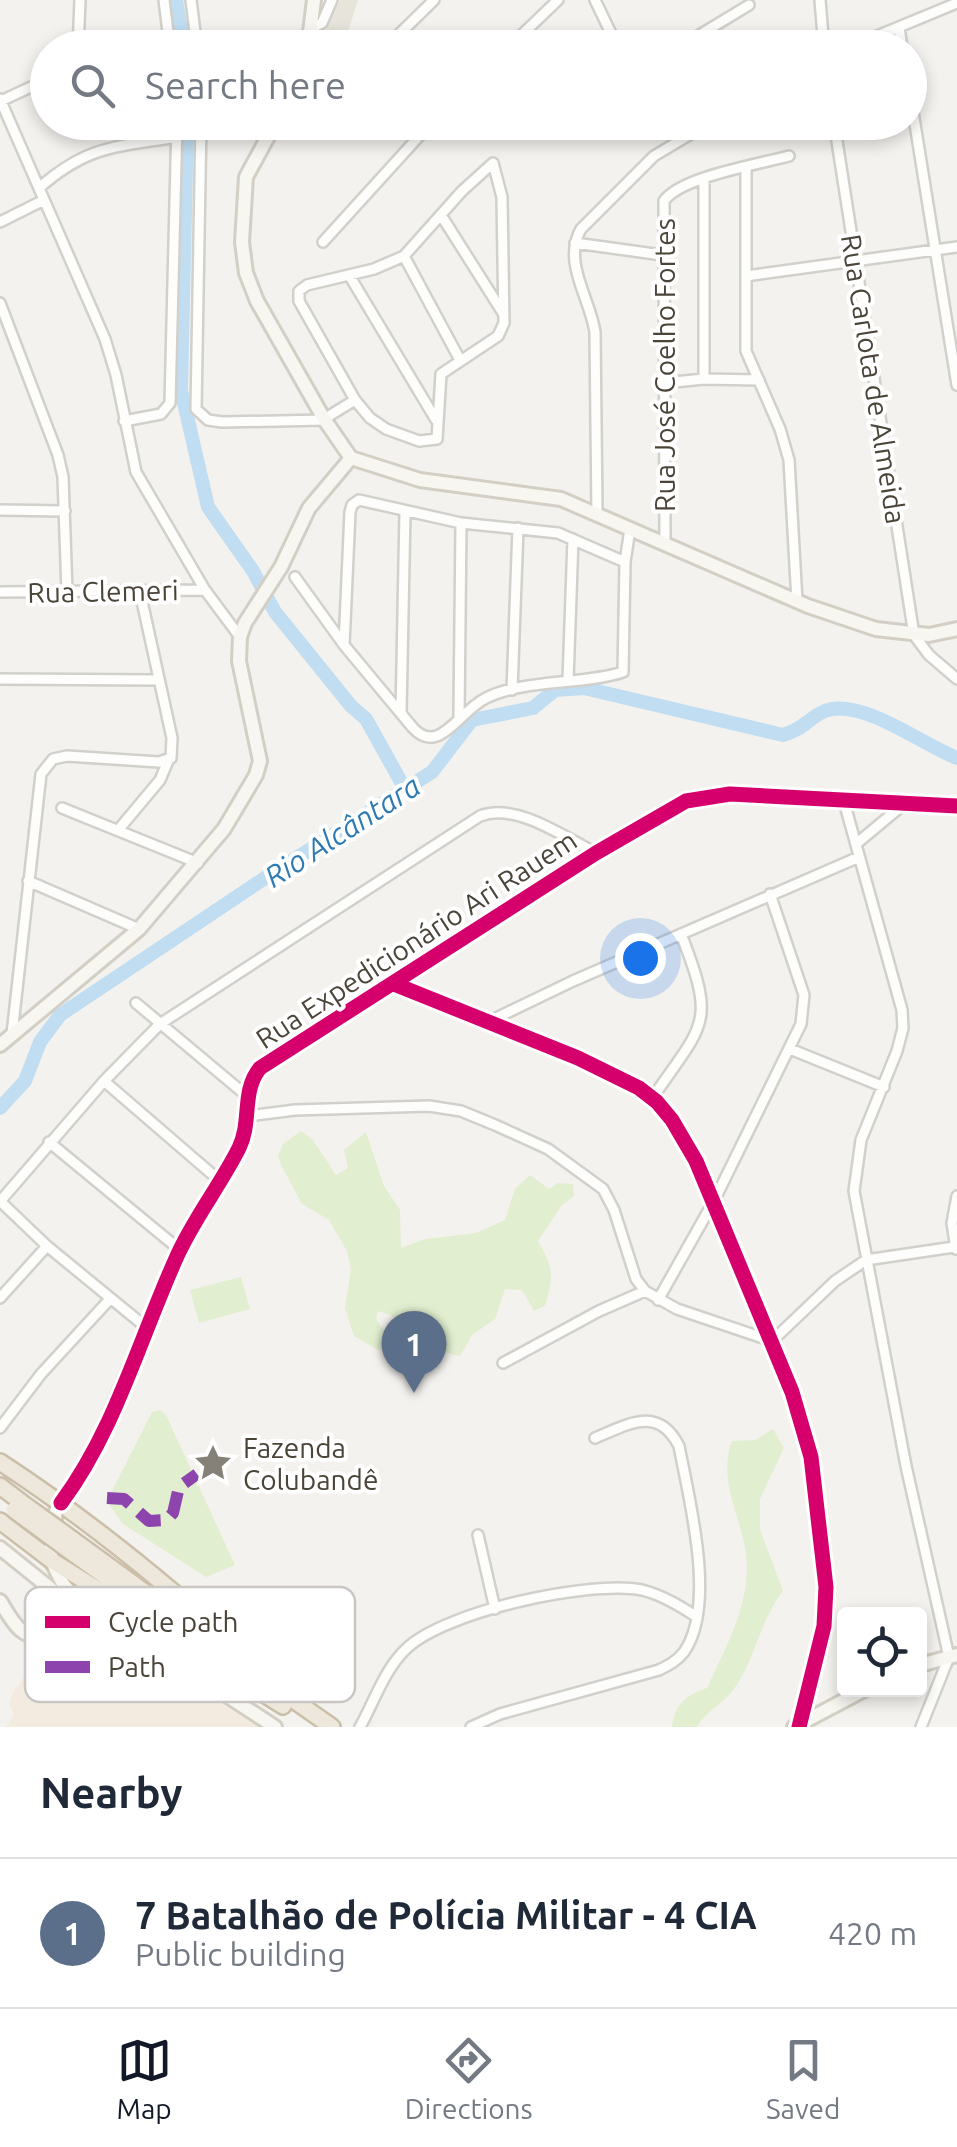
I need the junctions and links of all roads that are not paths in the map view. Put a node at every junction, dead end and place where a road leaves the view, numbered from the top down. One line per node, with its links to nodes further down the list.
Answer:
1 (80, 0): 14 (street)
2 (164, 0): 15 (street)
3 (191, 0): 16 (street)
4 (314, 0): 12 (street)
5 (332, 0): 12 (street)
6 (434, 0): 17 (street)
7 (558, 0): 18 (street)
8 (596, 0): 19 (street)
9 (820, 0): 21 (street)
10 (957, 3): 13 (street)
11 (750, 4): 20 (street)
12 (312, 28)
13 (899, 28): 22 (street)
14 (79, 30)
15 (168, 30)
16 (195, 30)
17 (403, 30)
18 (527, 30)
19 (610, 30)
20 (707, 30)
21 (822, 30)
22 (894, 30)
23 (30, 87): 24 (street)
24 (0, 100): 36 (street)
25 (166, 140): 36 (street)
26 (177, 140): 58 (street)
27 (201, 140): 57 (street)
28 (266, 140): 57 (street)
29 (416, 140): 40 (street)
30 (681, 140): 41 (street)
31 (837, 140): 46 (street, Rua Carlota de Almeida)
32 (917, 140): 43 (street)
33 (789, 156): 34 (street)
34 (746, 168): 35 (street); 48 (street)
35 (704, 179): 44 (street, Rua José Coelho Fortes); 52 (street)
36 (39, 188): 37 (street)
37 (44, 200): 39 (street); 58 (street)
38 (441, 215): 45 (street); 50 (street); 50 (street)
39 (0, 222)
40 (324, 242)
41 (574, 243): 44 (street); 64 (street)
42 (957, 247): 43 (street)
43 (935, 250): 46 (street); 55 (street)
44 (662, 255): 54 (street, Rua José Coelho Fortes)
45 (404, 256): 47 (street); 51 (street)
46 (856, 262): 48 (street); 78 (street, Rua Carlota de Almeida)
47 (350, 276): 56 (street); 59 (street)
48 (746, 276): 53 (street)
49 (0, 303): 62 (street)
50 (504, 316): 51 (street)
51 (460, 360): 59 (street)
52 (704, 379): 53 (street); 54 (street)
53 (759, 380): 76 (street)
54 (664, 383): 69 (street, Rua José Coelho Fortes)
55 (957, 385)
56 (354, 400): 57 (street); 59 (street)
57 (325, 420): 60 (street)
58 (124, 421): 72 (street)
59 (438, 422)
60 (351, 458): 64 (street); 79 (street)
61 (0, 510): 62 (street)
62 (65, 510): 74 (street)
63 (406, 512): 65 (street); 80 (street); 86 (street)
64 (597, 513): 67 (street)
65 (461, 524): 66 (street); 87 (street)
66 (518, 528): 68 (street); 85 (street)
67 (630, 529): 69 (street); 70 (street)
68 (573, 539): 70 (street); 83 (street)
69 (665, 544): 76 (street)
70 (625, 562): 83 (street)
71 (296, 577): 80 (street)
72 (206, 590): 75 (street, Rua Clemeri); 79 (street)
73 (0, 592): 74 (street, Rua Clemeri)
74 (67, 592): 75 (street, Rua Clemeri)
75 (140, 592): 82 (street)
76 (797, 601): 78 (street)
77 (957, 629): 78 (street)
78 (914, 635): 84 (street)
79 (240, 636): 97 (street)
80 (344, 645): 86 (street)
81 (0, 679): 82 (street)
82 (158, 680): 88 (street)
83 (568, 680): 85 (street)
84 (957, 680)
85 (512, 690): 87 (street)
86 (401, 714): 87 (street)
87 (459, 716)
88 (168, 760): 93 (street); 98 (street)
89 (843, 798): 90 (street, Rua Expedicionário Ari Rauem); 94 (street); 95 (street, Rua Expedicionário Ari Rauem)
90 (906, 803): 91 (street, Rua Expedicionário Ari Rauem); 94 (street)
91 (957, 806)
92 (62, 808): 93 (street)
93 (119, 829): 97 (street)
94 (856, 844): 96 (street)
95 (596, 853): 102 (street, Rua Expedicionário Ari Rauem); 105 (street)
96 (859, 858): 99 (street); 110 (street)
97 (198, 862): 100 (street)
98 (28, 882): 100 (street); 106 (street)
99 (770, 894): 101 (street); 108 (street)
100 (139, 928): 106 (street)
101 (681, 934): 104 (street); 112 (street)
102 (394, 984): 104 (street); 111 (street, Rua Expedicionário Ari Rauem)
103 (136, 1003): 105 (street)
104 (490, 1022): 112 (street)
105 (160, 1024): 109 (street); 111 (street)
106 (12, 1034): 107 (street)
107 (0, 1046)
108 (790, 1049): 110 (street); 117 (street)
109 (104, 1081): 114 (street); 115 (street)
110 (884, 1087): 122 (street)
111 (247, 1096): 113 (street)
112 (653, 1097): 117 (street)
113 (248, 1116): 115 (street); 123 (street)
114 (48, 1142): 119 (street); 121 (street)
115 (220, 1181): 121 (street)
116 (957, 1196): 118 (street)
117 (715, 1199): 126 (street); 128 (street)
118 (955, 1221): 120 (street)
119 (47, 1246): 124 (street); 125 (street)
120 (956, 1249): 122 (street)
121 (180, 1250): 127 (street)
122 (866, 1260): 128 (street); 155 (street)
123 (645, 1291): 126 (street); 129 (street)
124 (0, 1298)
125 (110, 1299): 127 (street); 130 (street)
126 (658, 1300): 128 (street)
127 (147, 1328): 137 (street)
128 (772, 1341): 160 (street)
129 (503, 1363)
130 (0, 1428)
131 (595, 1438): 153 (street)
132 (0, 1462): 133 (highway)
133 (33, 1484): 137 (highway); 139 (highway)
134 (0, 1486): 136 (highway)
135 (0, 1500): 136 (highway)
136 (18, 1506): 149 (highway, bridge)
137 (58, 1507): 138 (highway); 139 (street); 141 (street)
138 (84, 1520): 141 (highway); 150 (highway)
139 (38, 1522): 140 (street)
140 (5, 1525): 144 (highway)
141 (52, 1535): 144 (street)
142 (478, 1535): 152 (street)
143 (0, 1548): 145 (street)
144 (52, 1560): 145 (street); 147 (street); 148 (highway)
145 (29, 1571): 146 (street)
146 (47, 1587)
147 (66, 1587)
148 (97, 1587)
149 (129, 1587)
150 (168, 1587)
151 (0, 1601): 154 (street)
152 (494, 1609): 153 (street); 164 (street)
153 (697, 1617): 165 (street)
154 (25, 1634)
155 (953, 1656): 156 (street); 166 (street)
156 (927, 1663)
157 (851, 1697): 160 (street)
158 (237, 1702): 161 (street)
159 (288, 1702): 162 (highway); 163 (highway)
160 (797, 1726)
161 (275, 1727)
162 (314, 1727)
163 (332, 1727)
164 (360, 1727)
165 (471, 1727)
166 (921, 1727)

